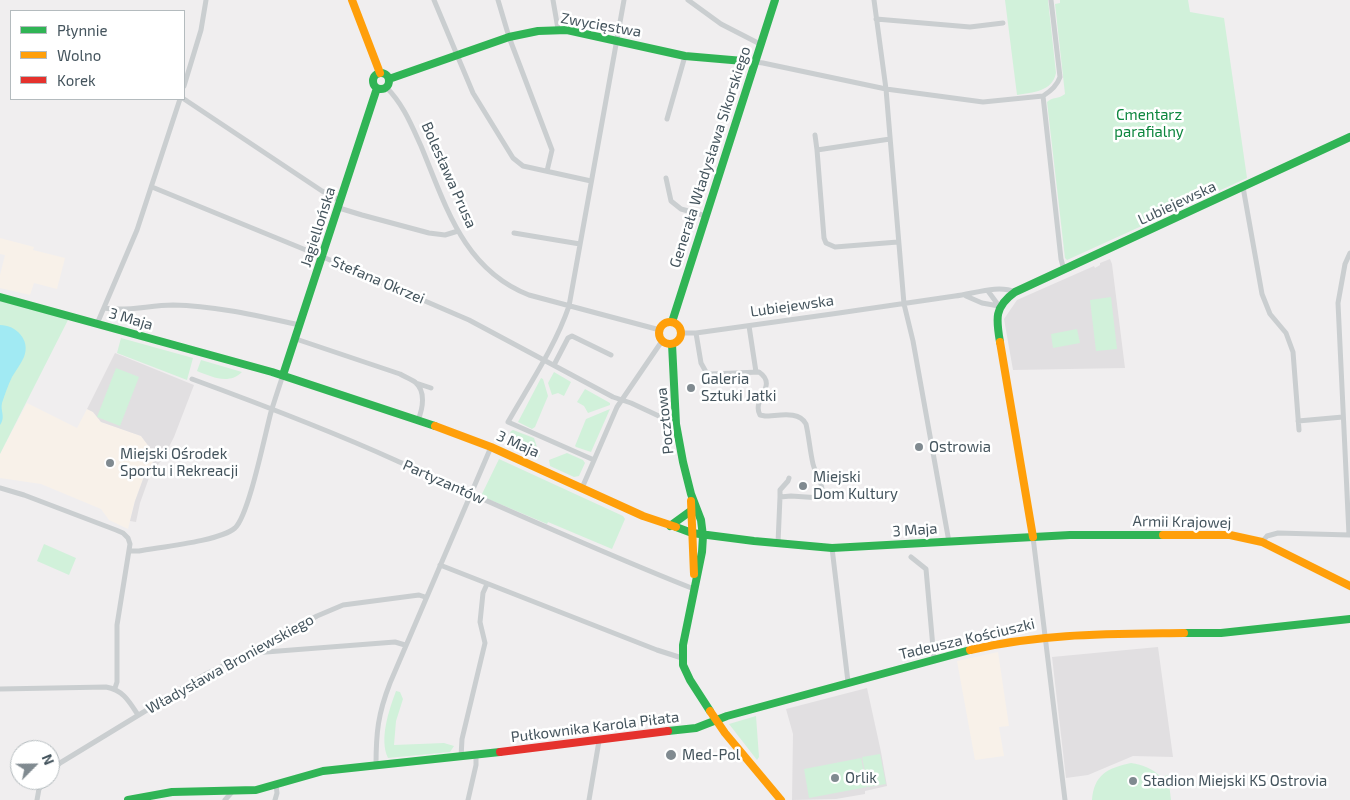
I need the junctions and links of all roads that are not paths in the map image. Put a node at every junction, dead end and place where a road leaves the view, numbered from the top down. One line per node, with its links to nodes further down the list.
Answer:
1 (206, 0): 21 (street)
2 (352, 0): 20 (street)
3 (434, 0): 17 (street)
4 (498, 0): 14 (street)
5 (554, 0): 13 (street)
6 (624, 0): 15 (street)
7 (688, 0): 16 (street)
8 (775, 0): 16 (street, Generała Władysława Sikorskiego)
9 (874, 0): 11 (street)
10 (1051, 0): 25 (street)
11 (876, 18): 12 (street); 24 (street)
12 (1003, 23)
13 (558, 29): 14 (street, Zwycięstwa); 15 (street, Zwycięstwa)
14 (508, 38): 17 (street, Zwycięstwa); 33 (street)
15 (616, 40): 18 (street, Zwycięstwa); 35 (street)
16 (760, 44): 19 (street, Generała Władysława Sikorskiego)
17 (457, 56): 22 (street, Zwycięstwa); 33 (street)
18 (685, 56): 19 (street, Zwycięstwa); 28 (street)
19 (755, 62): 24 (street); 39 (street, Generała Władysława Sikorskiego)
20 (380, 73): 22 (street); 23 (street)
21 (185, 83)
22 (388, 83): 23 (street); 40 (street, Bolesława Prusa)
23 (377, 88): 38 (street, Jagiellońska)
24 (886, 89): 25 (street); 31 (street)
25 (1043, 96): 46 (street)
26 (182, 100): 36 (street)
27 (184, 100): 38 (street)
28 (667, 119)
29 (815, 135): 32 (street)
30 (1350, 138): 37 (street, Lubiejewska)
31 (890, 139): 32 (street); 42 (street)
32 (816, 150): 42 (street)
33 (547, 171): 35 (street)
34 (666, 178): 39 (street)
35 (591, 181): 43 (street)
36 (152, 187): 45 (street, Stefana Okrzei); 54 (street)
37 (1243, 187): 46 (street, Lubiejewska); 77 (street)
38 (340, 204): 40 (street); 45 (street, Jagiellońska)
39 (706, 216): 55 (street, Generała Władysława Sikorskiego)
40 (458, 231): 52 (street, Bolesława Prusa)
41 (514, 233): 43 (street)
42 (898, 242): 51 (street)
43 (580, 244): 52 (street)
44 (1350, 253): 75 (street)
45 (323, 257): 57 (street, Jagiellońska); 66 (street, Stefana Okrzei)
46 (1064, 271): 48 (street, Lubiejewska)
47 (988, 291): 48 (street, Lubiejewska); 49 (street, Lubiejewska); 53 (street)
48 (1015, 292): 53 (street, Lubiejewska)
49 (965, 296): 51 (street, Lubiejewska); 53 (street, Lubiejewska)
50 (0, 297): 56 (street, 3 Maja)
51 (904, 304): 58 (street, Lubiejewska); 94 (street)
52 (569, 306): 59 (street, Bolesława Prusa); 66 (street)
53 (999, 306): 93 (street)
54 (104, 308): 56 (street); 57 (street)
55 (672, 322): 59 (street); 61 (street)
56 (97, 324): 69 (street, 3 Maja)
57 (300, 325): 62 (street, Jagiellońska)
58 (749, 326): 60 (street, Lubiejewska); 68 (street)
59 (660, 330): 63 (street)
60 (696, 333): 61 (street, Lubiejewska); 68 (street)
61 (681, 334): 64 (street)
62 (296, 339): 69 (street, Jagiellońska); 71 (street)
63 (662, 341): 64 (street); 73 (street)
64 (672, 344): 78 (street, Pocztowa)
65 (611, 355): 67 (street)
66 (544, 360): 67 (street, Stefana Okrzei); 81 (street)
67 (554, 366): 73 (street, Stefana Okrzei)
68 (756, 372): 87 (street)
69 (284, 375): 74 (street); 76 (street, 3 Maja)
70 (192, 378): 74 (street, Partyzantów)
71 (416, 383): 72 (street); 76 (street)
72 (431, 388)
73 (622, 400): 78 (street, Stefana Okrzei); 81 (street)
74 (272, 409): 85 (street, Partyzantów); 98 (street)
75 (1343, 417): 77 (street); 91 (street)
76 (418, 420): 80 (street, 3 Maja)
77 (1298, 421): 79 (street)
78 (676, 424): 86 (street, Pocztowa)
79 (1299, 430)
80 (491, 447): 84 (street, 3 Maja); 85 (street)
81 (594, 460): 84 (street)
82 (789, 478): 87 (street)
83 (0, 488): 98 (street)
84 (582, 488): 89 (street, 3 Maja)
85 (471, 494): 100 (street); 104 (street, Partyzantów)
86 (691, 494): 88 (street, Pocztowa); 92 (street, Pocztowa)
87 (780, 497): 96 (street)
88 (692, 510): 89 (street); 90 (street, Pocztowa)
89 (670, 526): 90 (street, 3 Maja)
90 (692, 533): 92 (street, 3 Maja); 101 (street, Pocztowa)
91 (1349, 535): 95 (street)
92 (704, 536): 96 (street, 3 Maja); 101 (street)
93 (1033, 537): 94 (street, 3 Maja); 95 (street, Armii Krajowej); 107 (street)
94 (949, 542): 97 (street, 3 Maja)
95 (1262, 542): 103 (street, Armii Krajowej)
96 (778, 543): 97 (street, 3 Maja)
97 (832, 548): 112 (street)
98 (129, 551): 113 (street)
99 (911, 558): 111 (street)
100 (440, 565): 102 (street); 105 (street)
101 (695, 580): 104 (street)
102 (487, 584): 110 (street); 119 (street)
103 (1350, 586)
104 (694, 589): 110 (street)
105 (425, 597): 108 (street); 109 (street, Władysława Broniewskiego)
106 (1350, 619): 107 (street, Tadeusza Kościuszki)
107 (1044, 636): 111 (street, Tadeusza Kościuszki); 130 (street)
108 (405, 645): 109 (street); 121 (street)
109 (250, 653): 115 (street, Władysława Broniewskiego)
110 (682, 658): 116 (street)
111 (934, 659): 112 (street, Tadeusza Kościuszki)
112 (848, 682): 116 (street, Tadeusza Kościuszki)
113 (115, 688): 114 (street); 115 (street)
114 (0, 689)
115 (138, 715): 120 (street, Władysława Broniewskiego)
116 (716, 720): 117 (street, Pułkownika Karola Piłata); 129 (street)
117 (599, 741): 118 (street, Pułkownika Karola Piłata); 128 (street)
118 (476, 756): 119 (street, Pułkownika Karola Piłata); 127 (street)
119 (461, 757): 121 (street, Pułkownika Karola Piłata)
120 (60, 763)
121 (376, 766): 122 (street, Pułkownika Karola Piłata)
122 (276, 785): 123 (street, Pułkownika Karola Piłata); 126 (street)
123 (232, 792): 124 (street, Pułkownika Karola Piłata); 125 (street)
124 (128, 800)
125 (225, 800)
126 (275, 800)
127 (468, 800)
128 (589, 800)
129 (781, 800)
130 (1065, 800)

